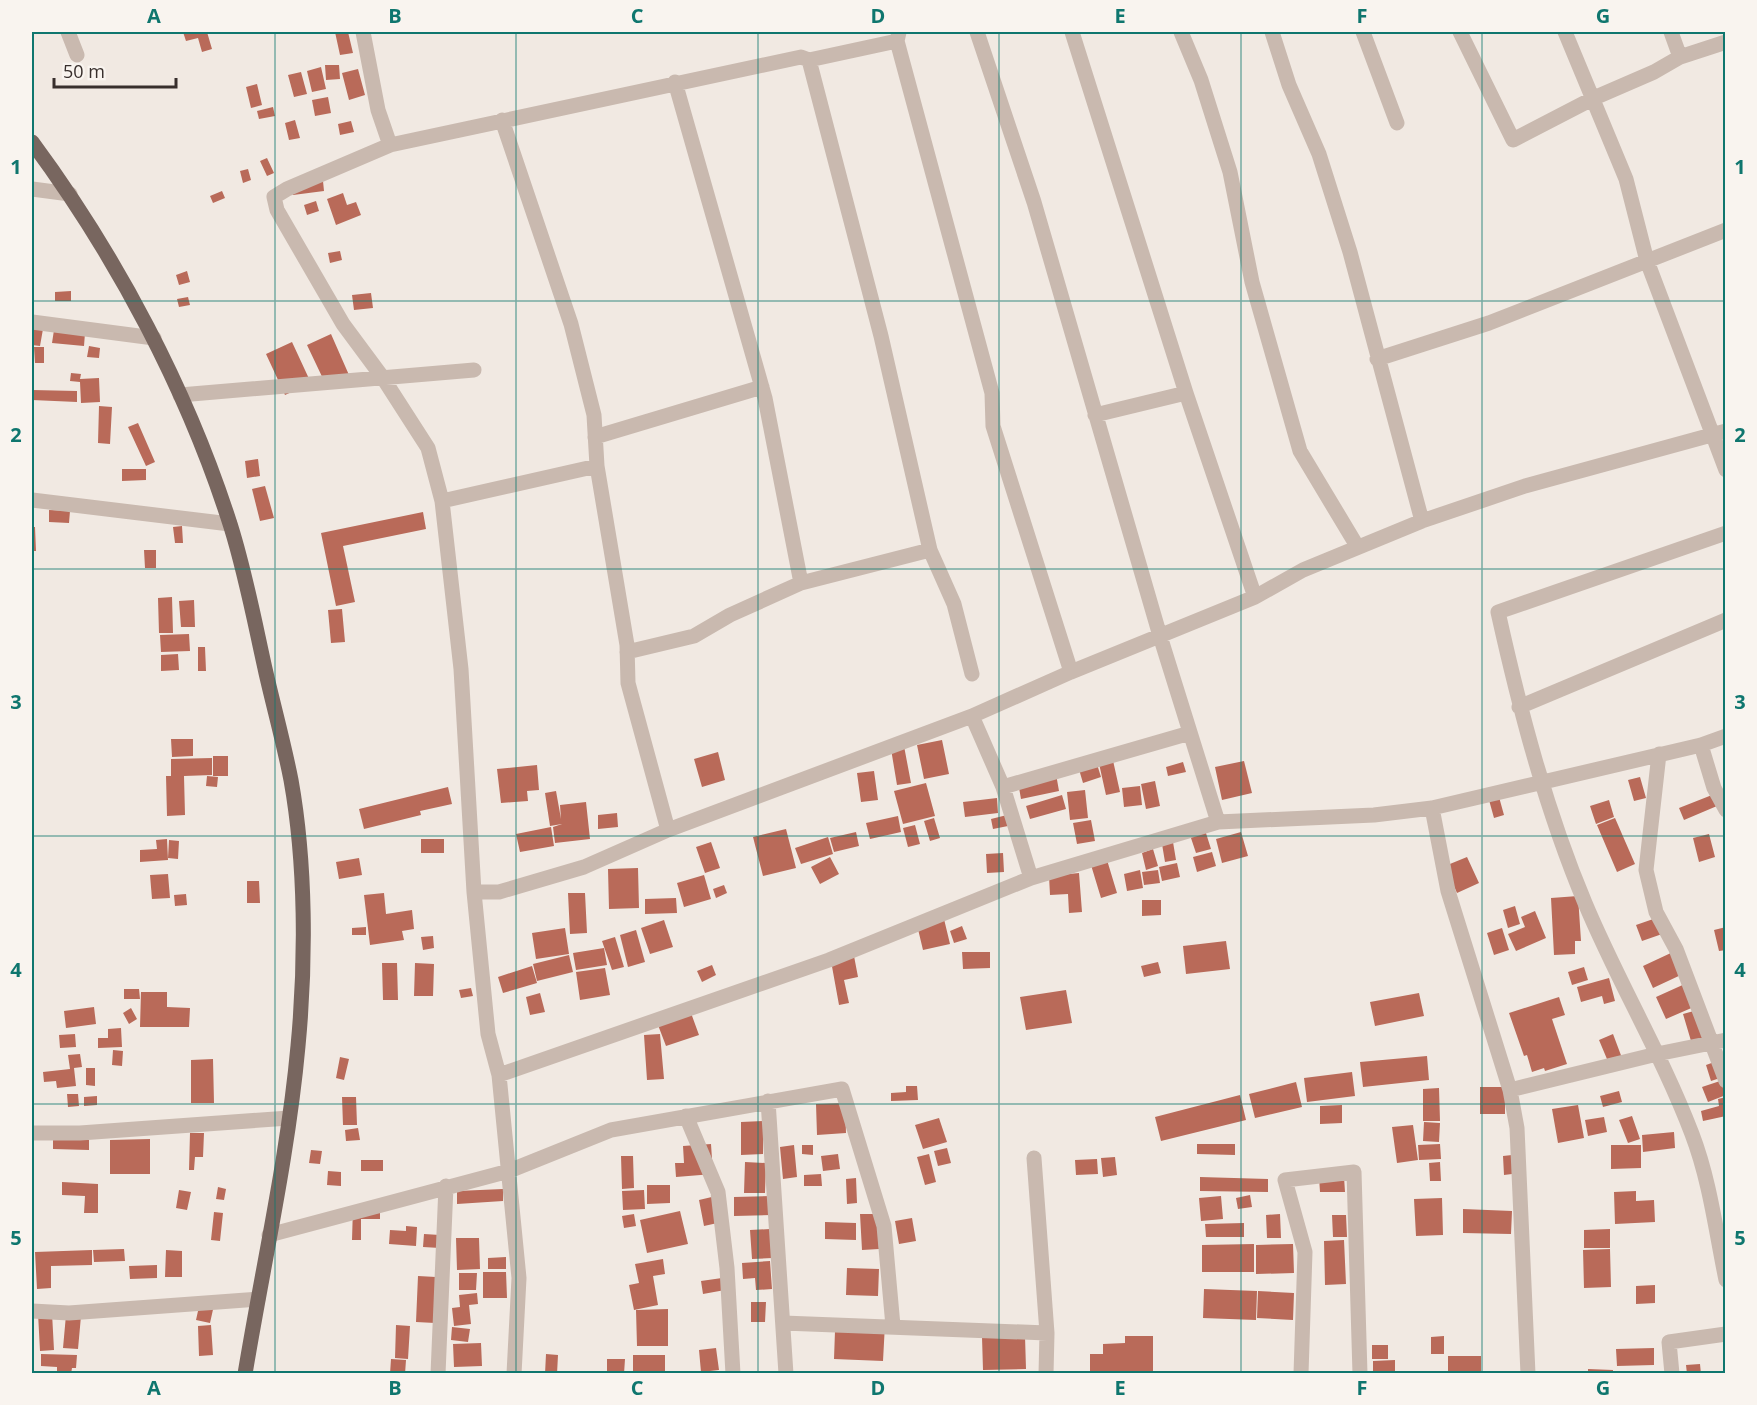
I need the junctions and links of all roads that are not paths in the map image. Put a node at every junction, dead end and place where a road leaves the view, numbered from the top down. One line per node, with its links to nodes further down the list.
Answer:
1 (68, 32): 13 (street)
2 (363, 32): 21 (street)
3 (977, 32): 34 (street)
4 (1072, 32): 32 (street)
5 (1181, 32): 44 (street)
6 (1272, 32): 28 (street)
7 (1363, 32): 19 (street)
8 (1460, 32): 17 (street)
9 (1564, 32): 17 (street)
10 (1671, 32): 14 (street)
11 (898, 36): 15 (street); 51 (street)
12 (1725, 42): 14 (street)
13 (77, 54)
14 (1680, 57): 17 (street)
15 (809, 60): 16 (street); 45 (street)
16 (675, 82): 18 (street); 31 (street)
17 (1594, 98): 25 (street)
18 (502, 120): 21 (street); 36 (street)
19 (1397, 123)
20 (32, 142): 23 (main road)
21 (390, 145): 30 (street)
22 (32, 189): 23 (street)
23 (70, 194): 27 (main road)
24 (1725, 230): 25 (street)
25 (1647, 261): 28 (street); 35 (street)
26 (32, 322): 27 (street)
27 (154, 338): 33 (main road)
28 (1377, 359): 41 (street)
29 (474, 370): 30 (street)
30 (383, 378): 33 (street); 40 (street)
31 (762, 387): 36 (street); 46 (street)
32 (1186, 393): 34 (street); 47 (street)
33 (180, 395): 42 (main road)
34 (1095, 415): 49 (street)
35 (1720, 433): 38 (street); 41 (street)
36 (595, 437): 37 (street)
37 (597, 466): 40 (street); 50 (street)
38 (1725, 470)
39 (32, 500): 42 (street)
40 (442, 501): 66 (street)
41 (1422, 521): 44 (street)
42 (230, 525): 74 (main road)
43 (1725, 533): 53 (street)
44 (1357, 546): 47 (street)
45 (930, 550): 46 (street); 52 (street)
46 (801, 583): 50 (street)
47 (1255, 597): 49 (street)
48 (1725, 620): 53 (street)
49 (1160, 636): 51 (street); 55 (street)
50 (627, 652): 64 (street)
51 (1071, 672): 54 (street)
52 (972, 674)
53 (1519, 707): 59 (street)
54 (972, 716): 60 (street); 64 (street)
55 (1190, 733): 60 (street); 63 (street)
56 (1725, 736): 57 (street)
57 (1701, 745): 58 (street); 62 (street)
58 (1659, 754): 59 (street); 67 (street)
59 (1541, 781): 61 (street); 68 (street)
60 (1003, 787): 65 (street)
61 (1432, 808): 63 (street); 71 (street)
62 (1725, 810)
63 (1218, 822): 65 (street)
64 (668, 830): 66 (street)
65 (1031, 878): 69 (street)
66 (474, 892): 69 (street)
67 (1719, 1042): 68 (street); 70 (street)
68 (1657, 1054): 71 (street); 80 (street)
69 (499, 1075): 77 (street)
70 (1725, 1081)
71 (1510, 1090): 95 (street)
72 (768, 1101): 73 (street); 83 (street); 84 (street)
73 (686, 1116): 77 (street); 90 (street)
74 (289, 1118): 75 (street); 79 (main road)
75 (32, 1133)
76 (1034, 1158): 85 (street)
77 (509, 1171): 78 (street); 89 (street)
78 (446, 1186): 79 (street); 88 (street)
79 (268, 1235): 81 (main road)
80 (1725, 1281)
81 (258, 1299): 82 (street); 87 (main road)
82 (32, 1311)
83 (783, 1323): 84 (street); 91 (street)
84 (893, 1326): 85 (street)
85 (1047, 1333): 92 (street)
86 (1725, 1334): 96 (street)
87 (245, 1374)
88 (438, 1374)
89 (514, 1374)
90 (733, 1374)
91 (786, 1374)
92 (1046, 1374)
93 (1301, 1374): 94 (street)
94 (1360, 1374)
95 (1528, 1374)
96 (1672, 1374)

